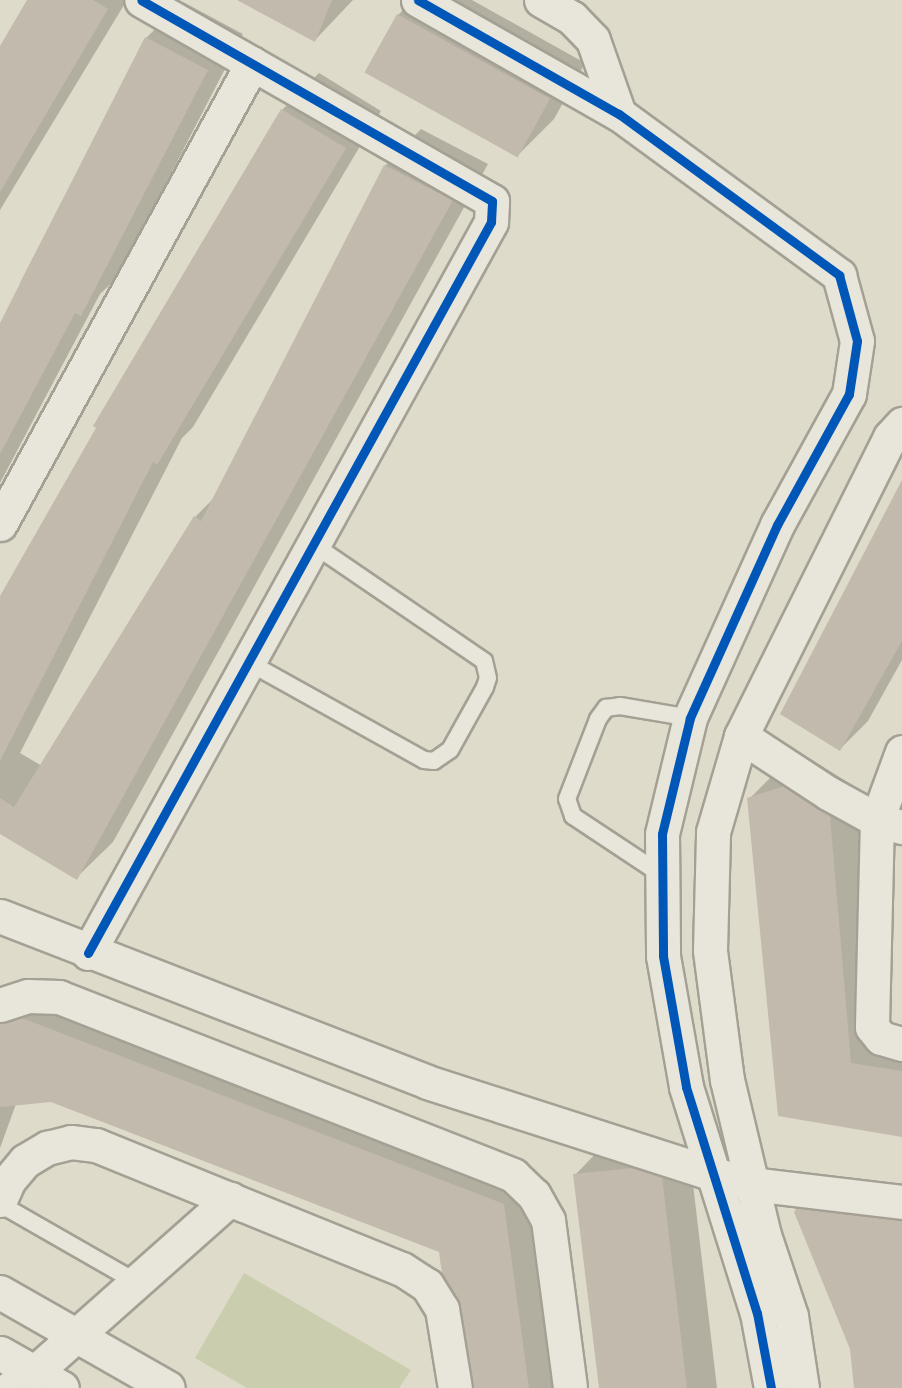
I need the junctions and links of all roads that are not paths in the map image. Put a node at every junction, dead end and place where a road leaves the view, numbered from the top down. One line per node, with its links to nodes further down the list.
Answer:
1 (141, 0): 4 (street)
2 (418, 0): 5 (street)
3 (541, 0): 5 (street)
4 (252, 64): 7 (street); 8 (street)
5 (619, 114): 10 (street)
6 (902, 424): 11 (street)
7 (0, 524)
8 (314, 545): 9 (street); 9 (lane)
9 (248, 662): 16 (street)
10 (690, 718): 14 (street); 14 (lane)
11 (741, 736): 13 (street); 20 (street)
12 (902, 752): 13 (street)
13 (889, 823): 18 (street)
14 (662, 875): 19 (street)
15 (0, 916): 16 (street)
16 (88, 953): 19 (street)
17 (0, 1005): 31 (street)
18 (902, 1044)
19 (713, 1174): 20 (street); 32 (street)
20 (752, 1184): 23 (street); 33 (street)
21 (230, 1199): 22 (street); 24 (street); 30 (street)
22 (0, 1202): 24 (lane)
23 (902, 1202)
24 (136, 1282): 26 (street)
25 (0, 1292): 26 (street)
26 (76, 1336): 28 (street); 29 (street)
27 (0, 1353): 28 (street)
28 (36, 1383)
29 (168, 1388)
30 (455, 1388)
31 (570, 1388)
32 (771, 1388)
33 (802, 1388)

